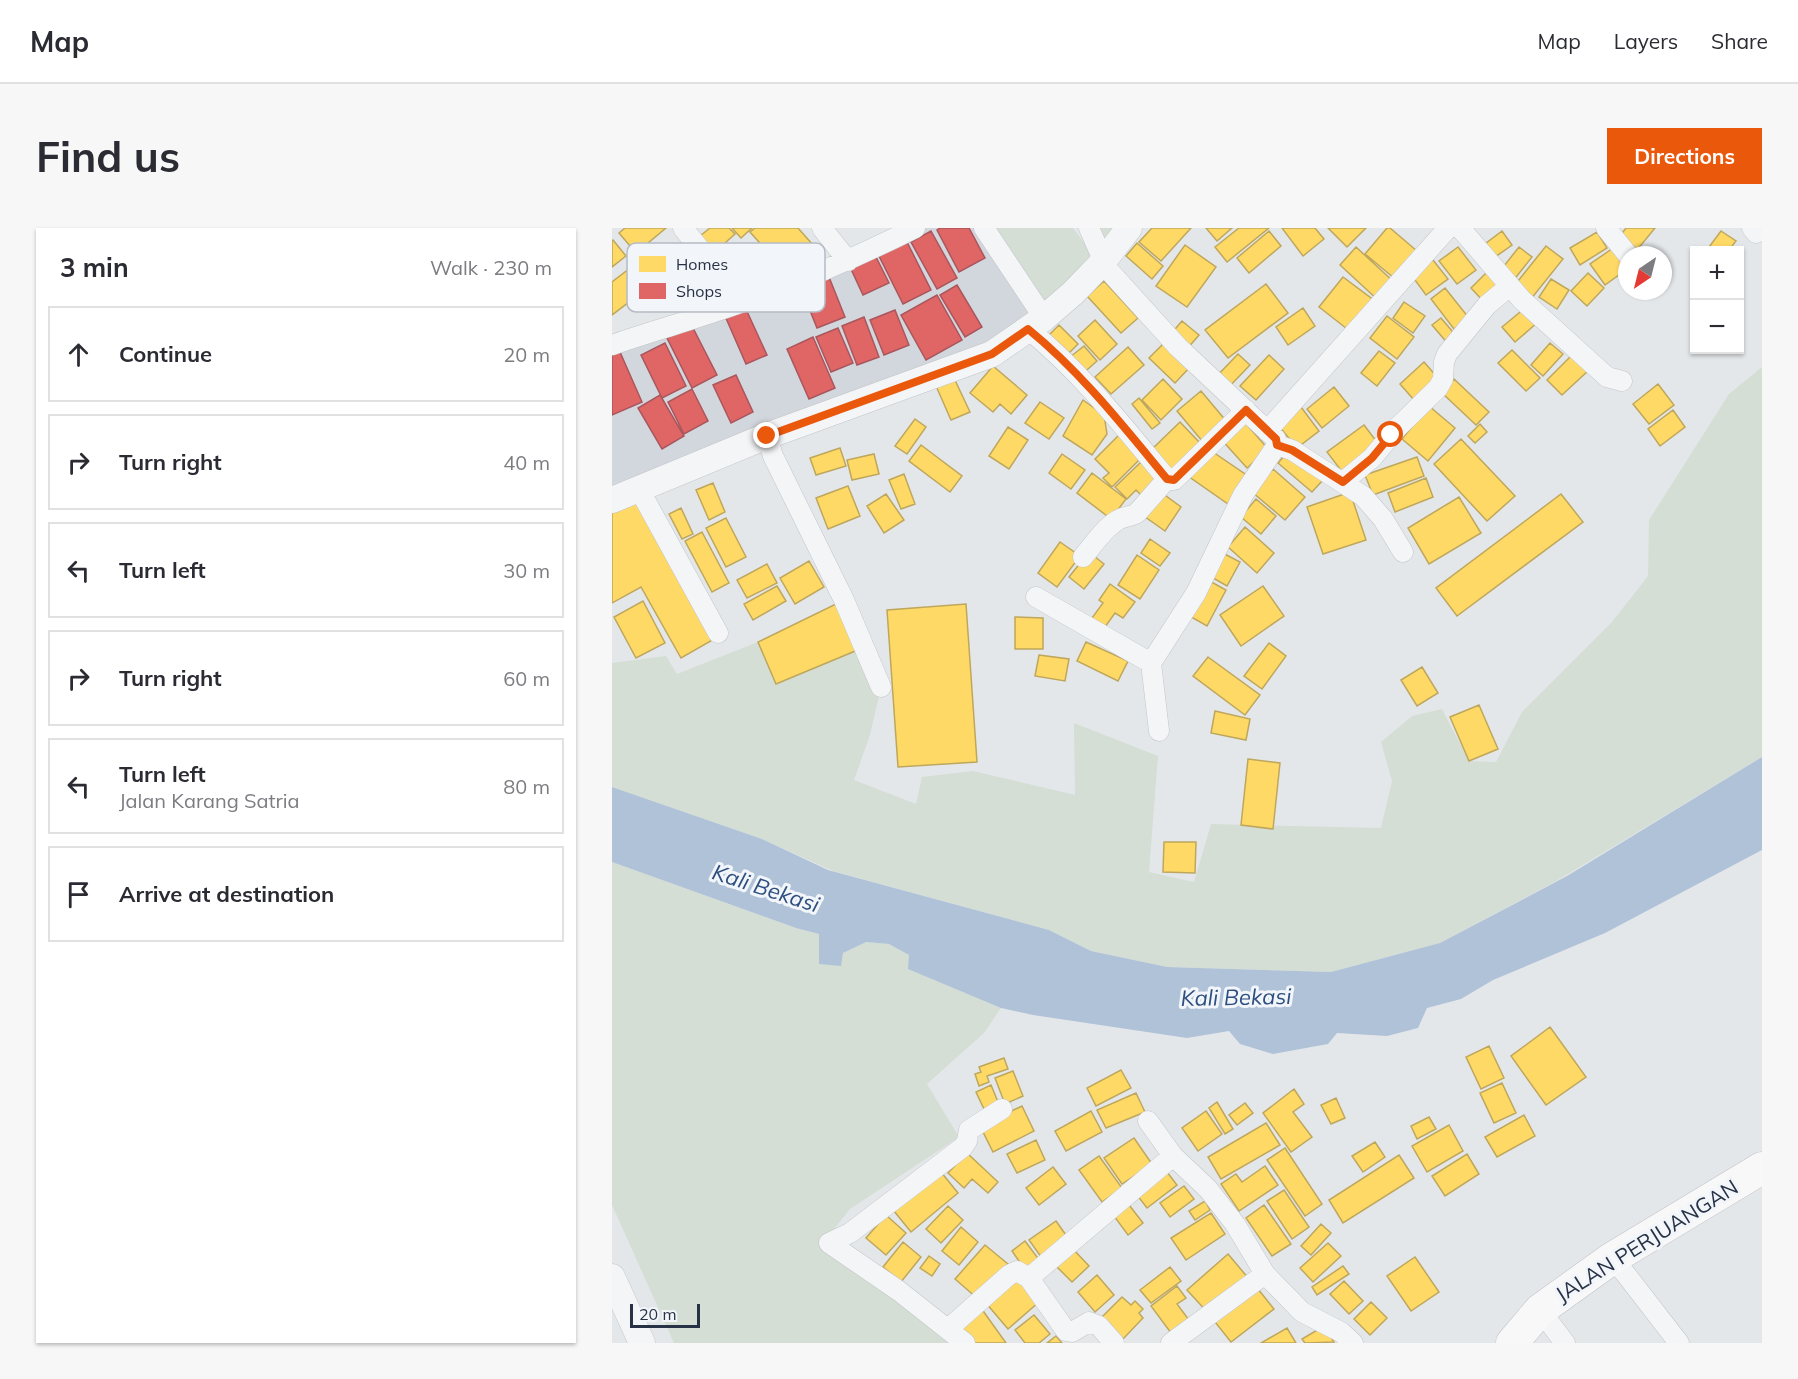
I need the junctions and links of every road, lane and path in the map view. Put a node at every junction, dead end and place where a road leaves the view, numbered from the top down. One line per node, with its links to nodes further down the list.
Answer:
1 (683, 228): 10 (street)
2 (822, 228): 12 (street)
3 (915, 228): 12 (street)
4 (984, 228): 17 (street)
5 (1089, 228): 13 (street)
6 (1129, 228): 13 (street)
7 (1448, 228): 22 (street)
8 (1460, 228): 15 (street)
9 (1606, 228): 11 (street)
10 (695, 243)
11 (1621, 246)
12 (848, 261): 14 (street)
13 (1102, 263): 17 (street); 20 (street)
14 (825, 270)
15 (1510, 286): 19 (street); 24 (street)
16 (711, 312): 18 (street)
17 (1036, 324): 21 (street); 23 (street)
18 (612, 344)
19 (1622, 381)
20 (1246, 410): 22 (street); 23 (street)
21 (767, 436): 25 (street); 32 (street)
22 (1272, 438): 24 (street); 31 (street)
23 (1167, 479): 28 (street)
24 (1343, 482): 27 (street)
25 (639, 489): 26 (street); 30 (street)
26 (612, 500)
27 (1403, 552)
28 (1083, 557)
29 (1036, 597): 31 (street)
30 (718, 633)
31 (1151, 663): 33 (street)
32 (881, 687)
33 (1159, 731)
34 (1002, 1109): 43 (street)
35 (1148, 1121): 36 (street)
36 (1173, 1156): 39 (street); 41 (street)
37 (1762, 1168): 38 (main road, JALAN PERJUANGAN)
38 (1611, 1259): 42 (main road, JALAN PERJUANGAN); 51 (street)
39 (1265, 1274): 47 (street); 48 (street)
40 (612, 1277): 44 (street)
41 (1029, 1278): 43 (street); 46 (street)
42 (1540, 1310): 49 (main road, JALAN PERJUANGAN); 50 (street)
43 (948, 1329): 45 (street)
44 (642, 1343)
45 (965, 1343)
46 (1114, 1343)
47 (1171, 1343)
48 (1353, 1343)
49 (1512, 1343)
50 (1565, 1343)
51 (1679, 1343)

